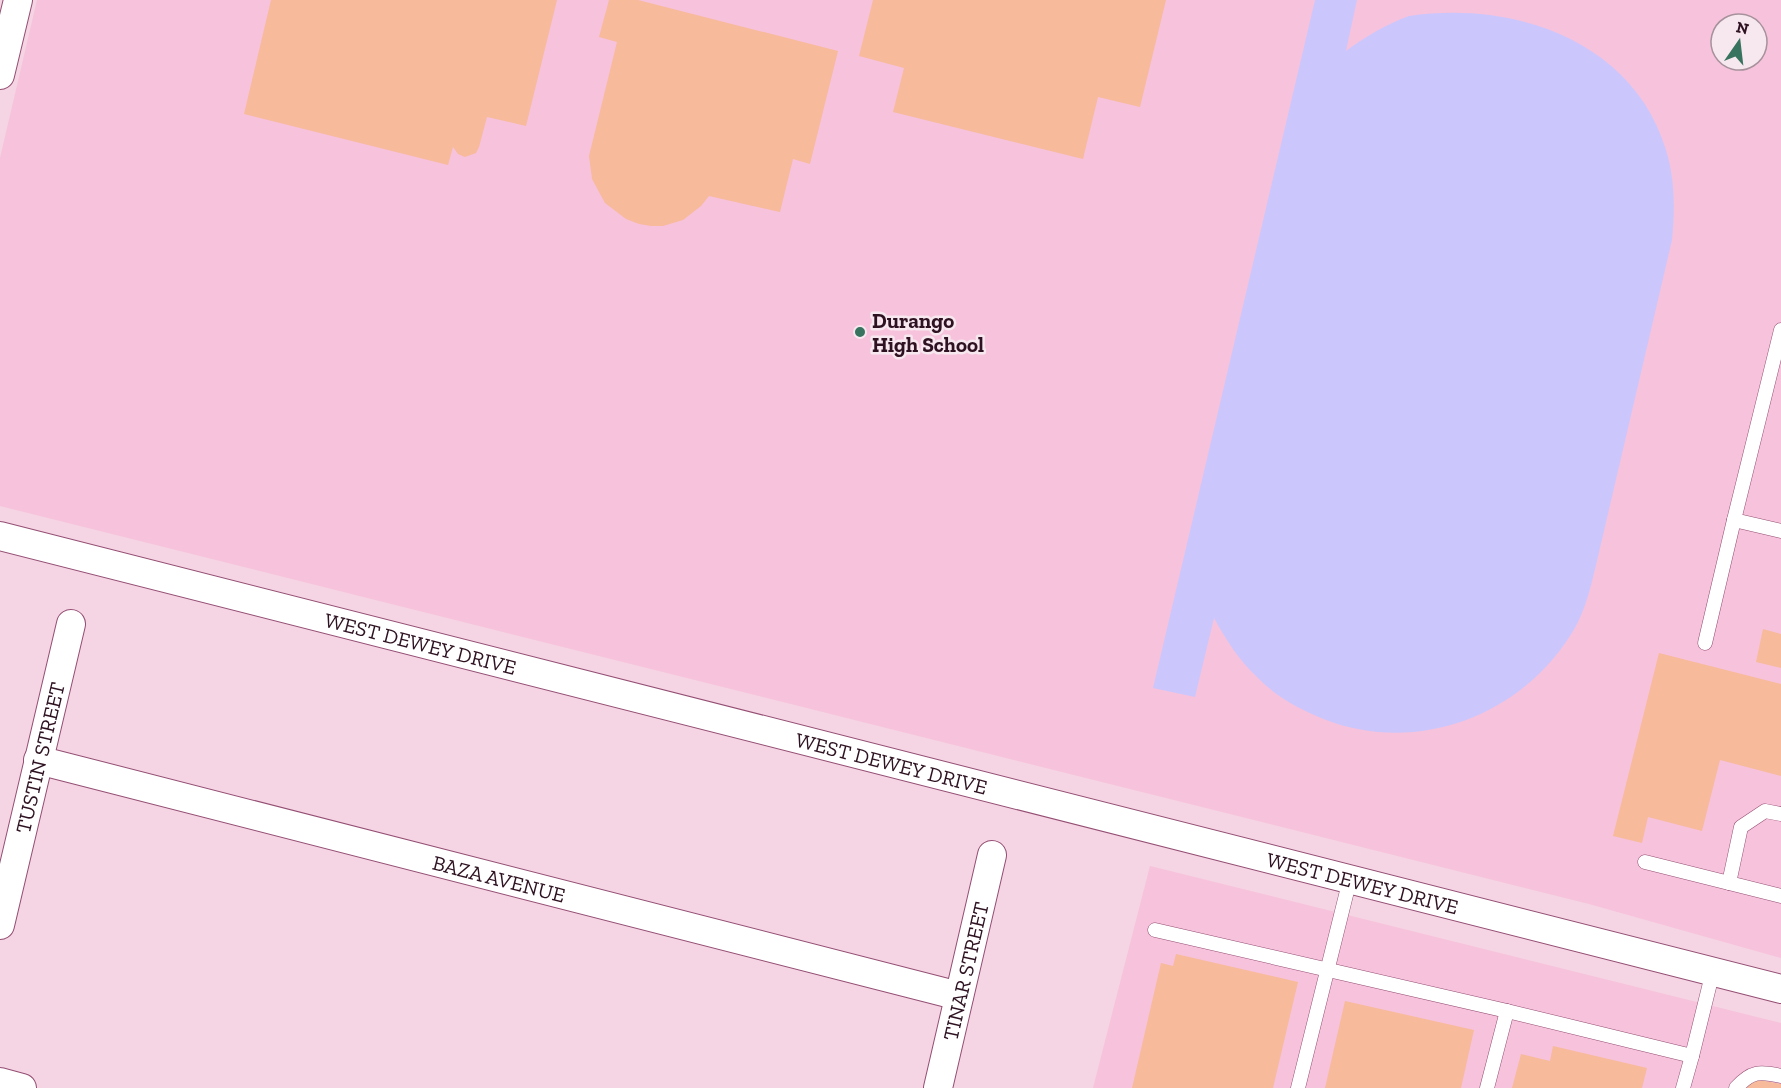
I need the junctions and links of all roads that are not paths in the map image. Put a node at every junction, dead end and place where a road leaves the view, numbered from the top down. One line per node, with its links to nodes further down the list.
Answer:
1 (18, 0): 2 (street)
2 (0, 74)
3 (1781, 330): 4 (lane)
4 (1734, 520): 5 (lane); 8 (lane)
5 (1781, 531)
6 (0, 536): 13 (street, WEST DEWEY DRIVE)
7 (71, 624): 9 (street, TUSTIN STREET)
8 (1705, 643)
9 (38, 760): 16 (street, TUSTIN STREET); 21 (street, BAZA AVENUE)
10 (1781, 814): 14 (lane)
11 (992, 855): 21 (street, TINAR STREET)
12 (1645, 862): 14 (lane)
13 (1350, 879): 18 (lane); 19 (street, WEST DEWEY DRIVE)
14 (1729, 882): 15 (lane)
15 (1781, 896)
16 (1, 912)
17 (1155, 930): 18 (lane)
18 (1328, 970): 22 (lane); 28 (lane)
19 (1713, 971): 20 (street, WEST DEWEY DRIVE); 23 (lane)
20 (1781, 989)
21 (959, 996): 27 (street, TINAR STREET)
22 (1507, 1011): 23 (lane); 29 (lane)
23 (1692, 1056): 30 (lane)
24 (1781, 1076): 31 (lane)
25 (0, 1082): 26 (street)
26 (22, 1088)
27 (938, 1088)
28 (1298, 1088)
29 (1487, 1088)
30 (1683, 1088)
31 (1736, 1088)

